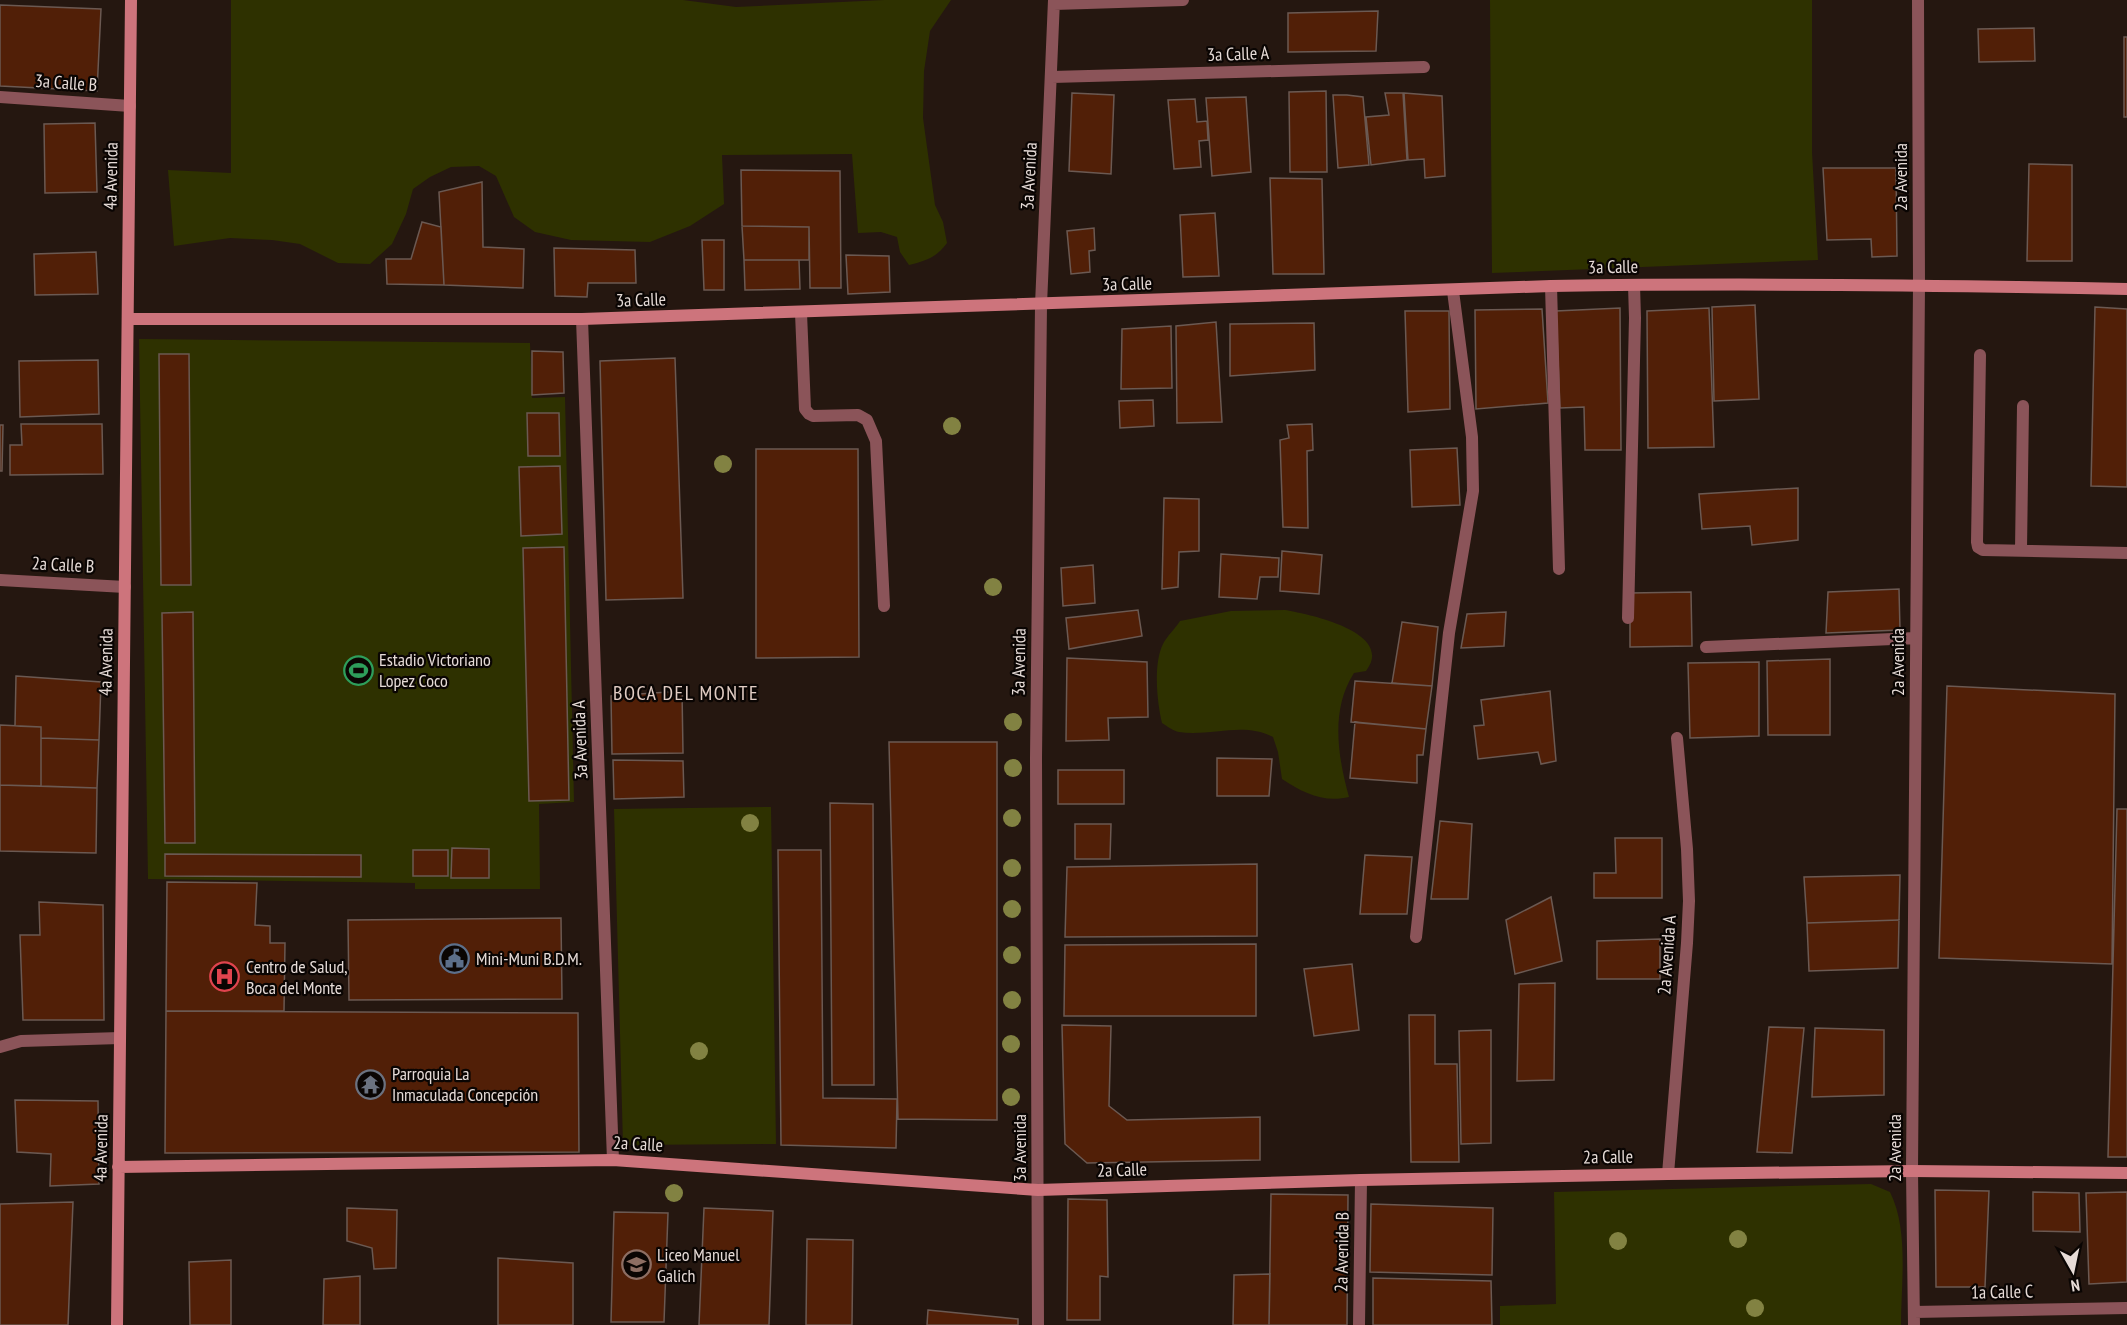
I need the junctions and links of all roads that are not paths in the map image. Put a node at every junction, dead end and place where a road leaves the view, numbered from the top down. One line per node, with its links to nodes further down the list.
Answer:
1 (131, 0): 8 (street, 4a Avenida)
2 (1183, 0): 4 (street)
3 (1918, 0): 9 (street, 2a Avenida)
4 (1054, 2): 6 (street, 3a Avenida)
5 (1424, 67): 6 (street, 3a Calle A)
6 (1052, 77): 14 (street, 3a Avenida)
7 (0, 97): 8 (street, 3a Calle B)
8 (130, 106): 16 (street, 4a Avenida)
9 (1919, 284): 10 (street, 3a Calle); 12 (street, 3a Calle); 27 (street, 2a Avenida)
10 (1634, 285): 11 (street, 3a Calle); 26 (street)
11 (1551, 286): 13 (street, 3a Calle); 22 (street)
12 (2127, 289)
13 (1453, 291): 14 (street, 3a Calle); 30 (street)
14 (1041, 305): 15 (street, 3a Calle); 39 (street, 3a Avenida)
15 (801, 313): 17 (street, 3a Calle); 25 (street)
16 (128, 319): 17 (street, 3a Calle); 24 (street, 4a Avenida)
17 (582, 320): 33 (street, 3a Avenida A)
18 (1980, 355): 20 (street)
19 (2024, 406): 20 (street)
20 (2021, 550): 21 (street)
21 (2127, 552)
22 (1559, 569)
23 (0, 580): 24 (street, 2a Calle B)
24 (125, 587): 31 (street, 4a Avenida)
25 (884, 606)
26 (1628, 618)
27 (1916, 638): 28 (street); 35 (street, 2a Avenida)
28 (1706, 647)
29 (1677, 738): 37 (street, 2a Avenida A)
30 (1416, 937)
31 (120, 1038): 32 (street); 34 (street, 4a Avenida)
32 (0, 1047)
33 (614, 1160): 34 (street, 2a Calle); 39 (street, 2a Calle)
34 (118, 1167): 42 (street, 4a Avenida)
35 (1912, 1171): 36 (street, 2a Calle); 37 (street, 2a Calle); 41 (street, 2a Avenida)
36 (2127, 1173)
37 (1668, 1174): 38 (street, 2a Calle)
38 (1361, 1180): 39 (street, 2a Calle); 44 (street, 2a Avenida B)
39 (1038, 1190): 43 (street, 3a Avenida)
40 (2127, 1308): 41 (street, 1a Calle C)
41 (1914, 1312): 45 (street, 2a Avenida)
42 (117, 1325)
43 (1038, 1325)
44 (1359, 1325)
45 (1914, 1325)

